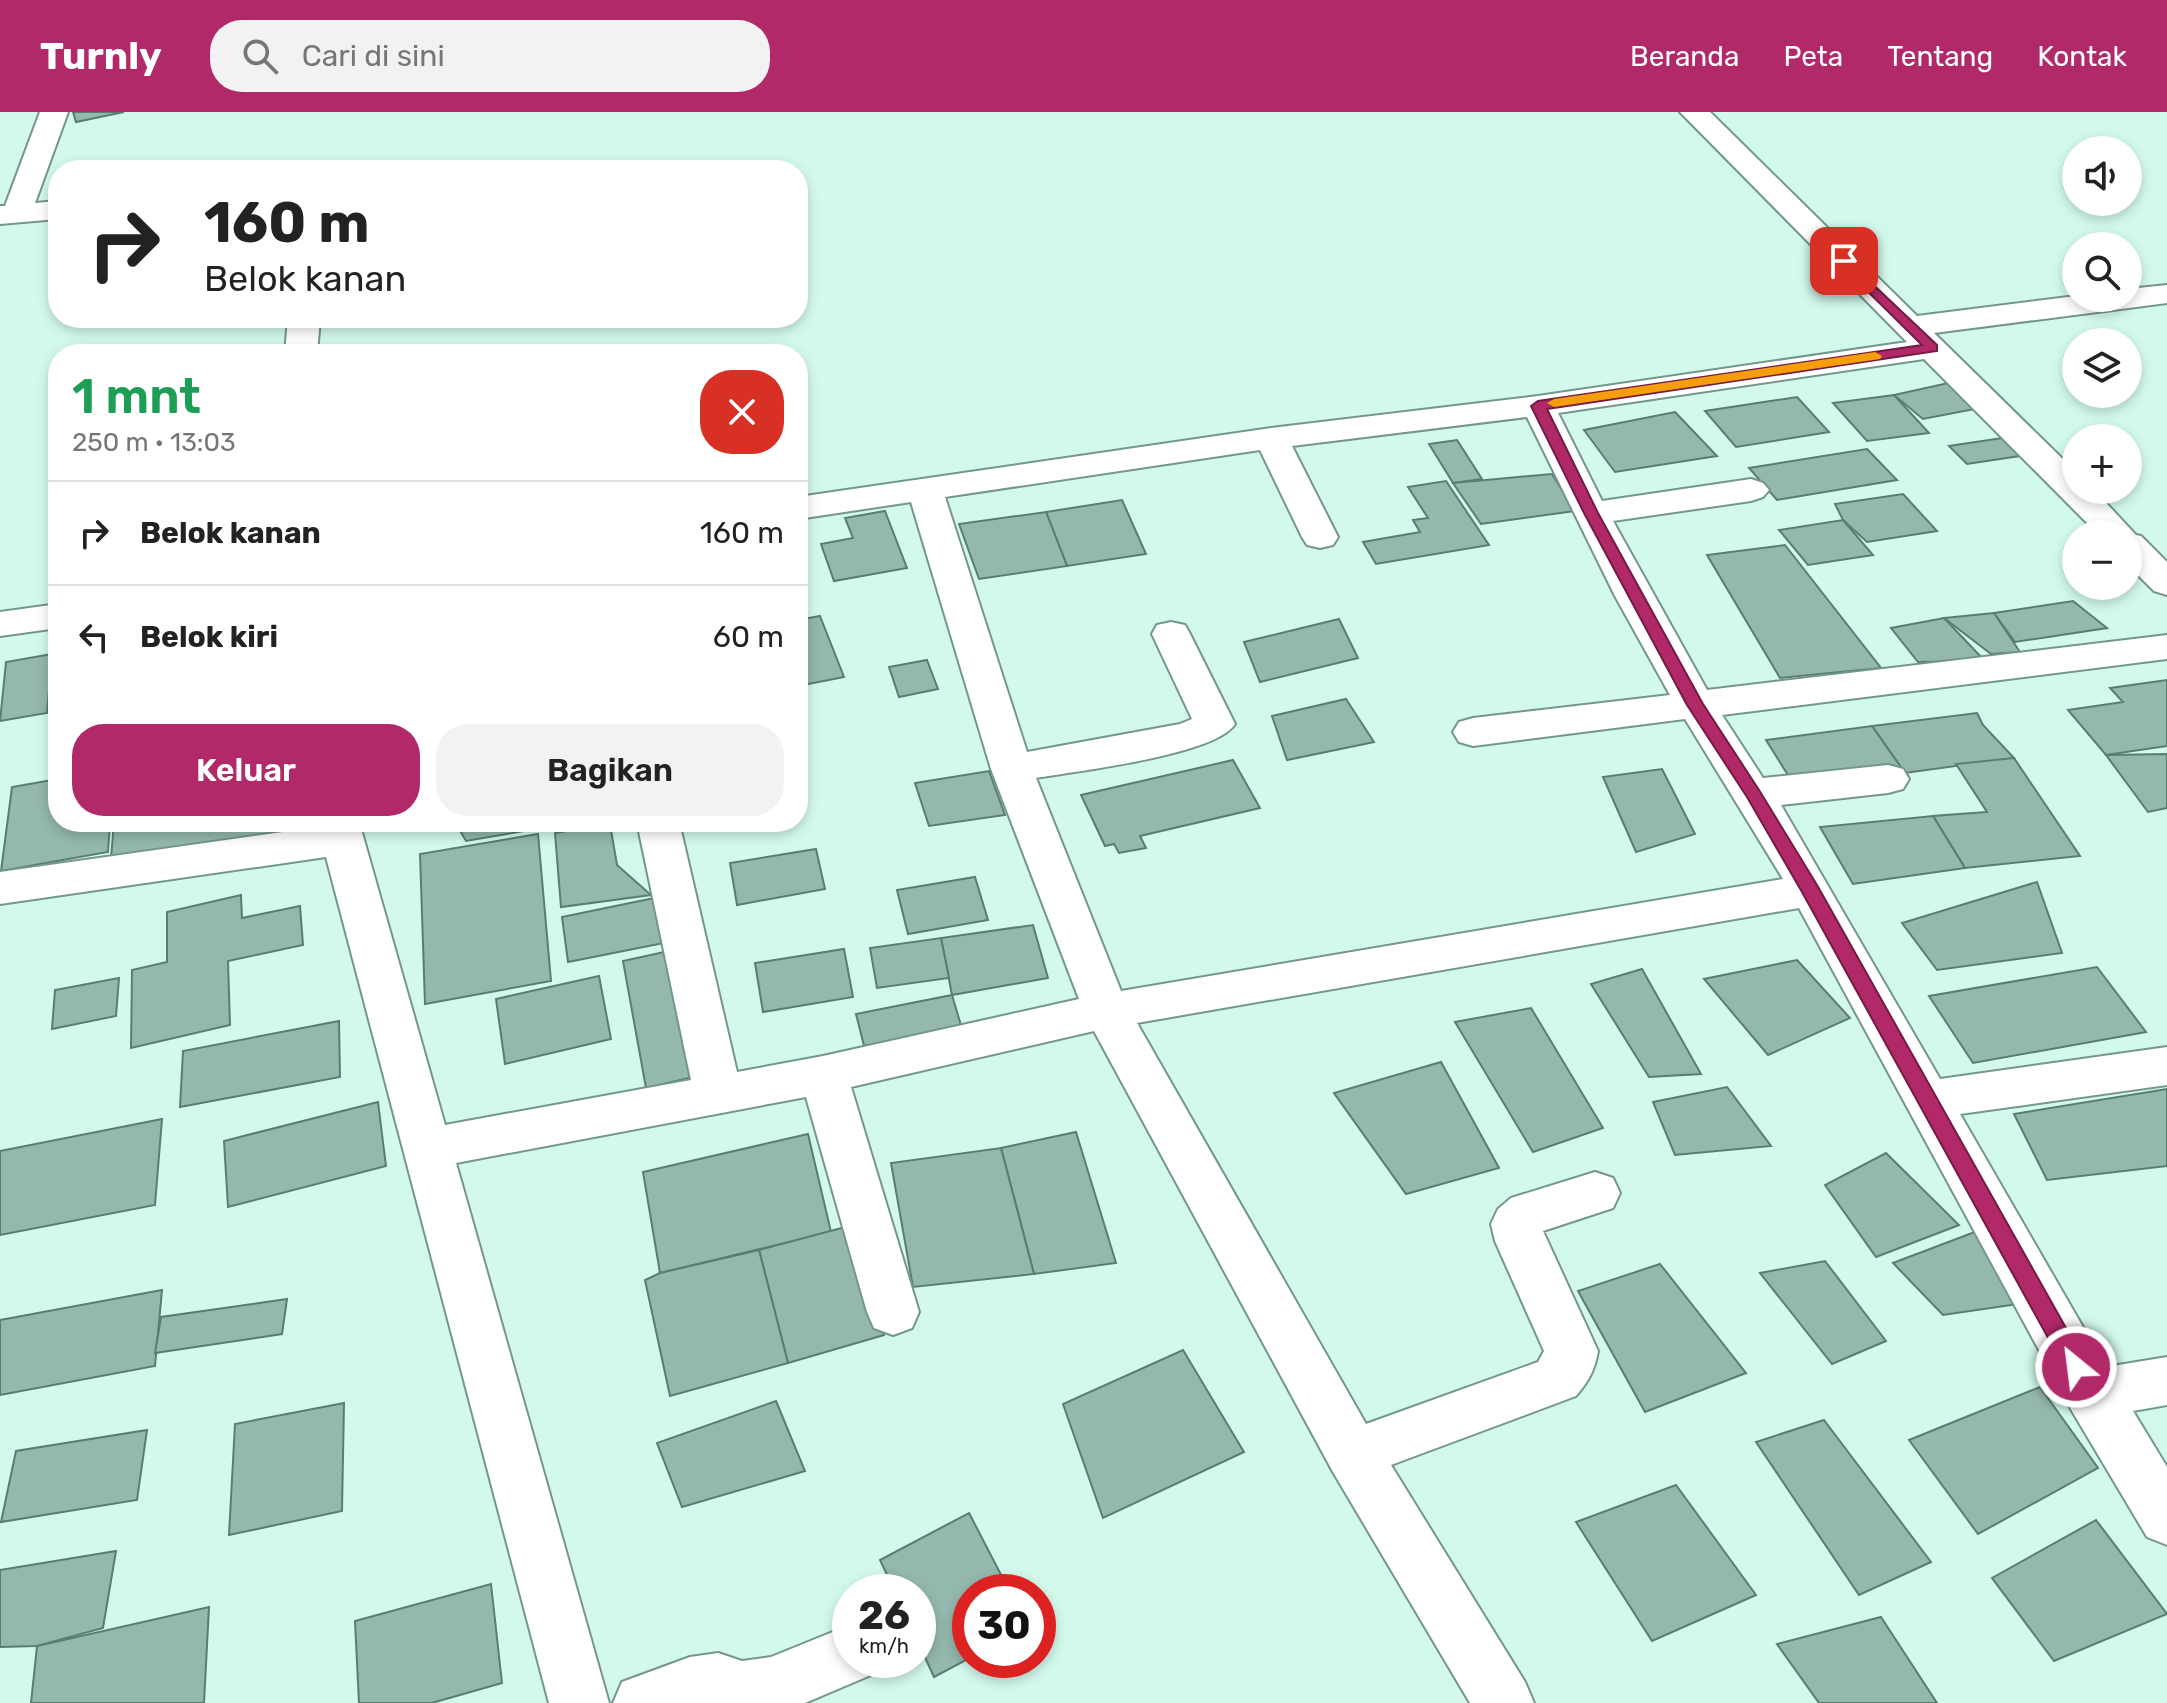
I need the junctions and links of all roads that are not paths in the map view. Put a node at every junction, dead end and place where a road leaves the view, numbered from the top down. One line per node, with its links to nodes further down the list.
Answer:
1 (54, 112): 4 (street)
2 (1694, 112): 6 (street)
3 (48, 211): 4 (street)
4 (9, 214)
5 (2167, 294): 6 (street)
6 (1921, 337): 7 (street); 13 (street)
7 (1538, 406): 8 (street); 12 (street)
8 (1271, 438): 9 (street); 14 (street)
9 (925, 488): 11 (street); 23 (street)
10 (1751, 490): 12 (street)
11 (808, 506)
12 (1591, 513): 21 (street)
13 (2104, 520)
14 (1320, 537)
15 (2142, 558): 16 (street)
16 (2167, 583)
17 (48, 617): 18 (street)
18 (0, 624)
19 (1171, 634): 23 (street)
20 (2167, 647): 21 (street)
21 (1695, 705): 22 (street); 25 (street)
22 (1473, 732)
23 (1012, 769): 31 (street)
24 (1888, 779): 25 (street)
25 (1753, 794): 30 (street)
26 (335, 832): 29 (street)
27 (341, 832): 36 (street)
28 (660, 832): 34 (street)
29 (0, 888)
30 (1810, 890): 31 (street); 35 (street)
31 (1106, 1011): 33 (street); 41 (street)
32 (2167, 1066): 35 (street)
33 (823, 1075): 34 (street); 38 (street)
34 (718, 1093): 36 (street)
35 (1927, 1100): 40 (street)
36 (428, 1148): 44 (street)
37 (1595, 1193): 41 (street)
38 (893, 1312)
39 (2167, 1381): 40 (street)
40 (2091, 1394): 42 (street)
41 (1353, 1454): 46 (street)
42 (2167, 1518)
43 (832, 1662): 45 (street)
44 (579, 1703)
45 (643, 1703)
46 (1504, 1703)

